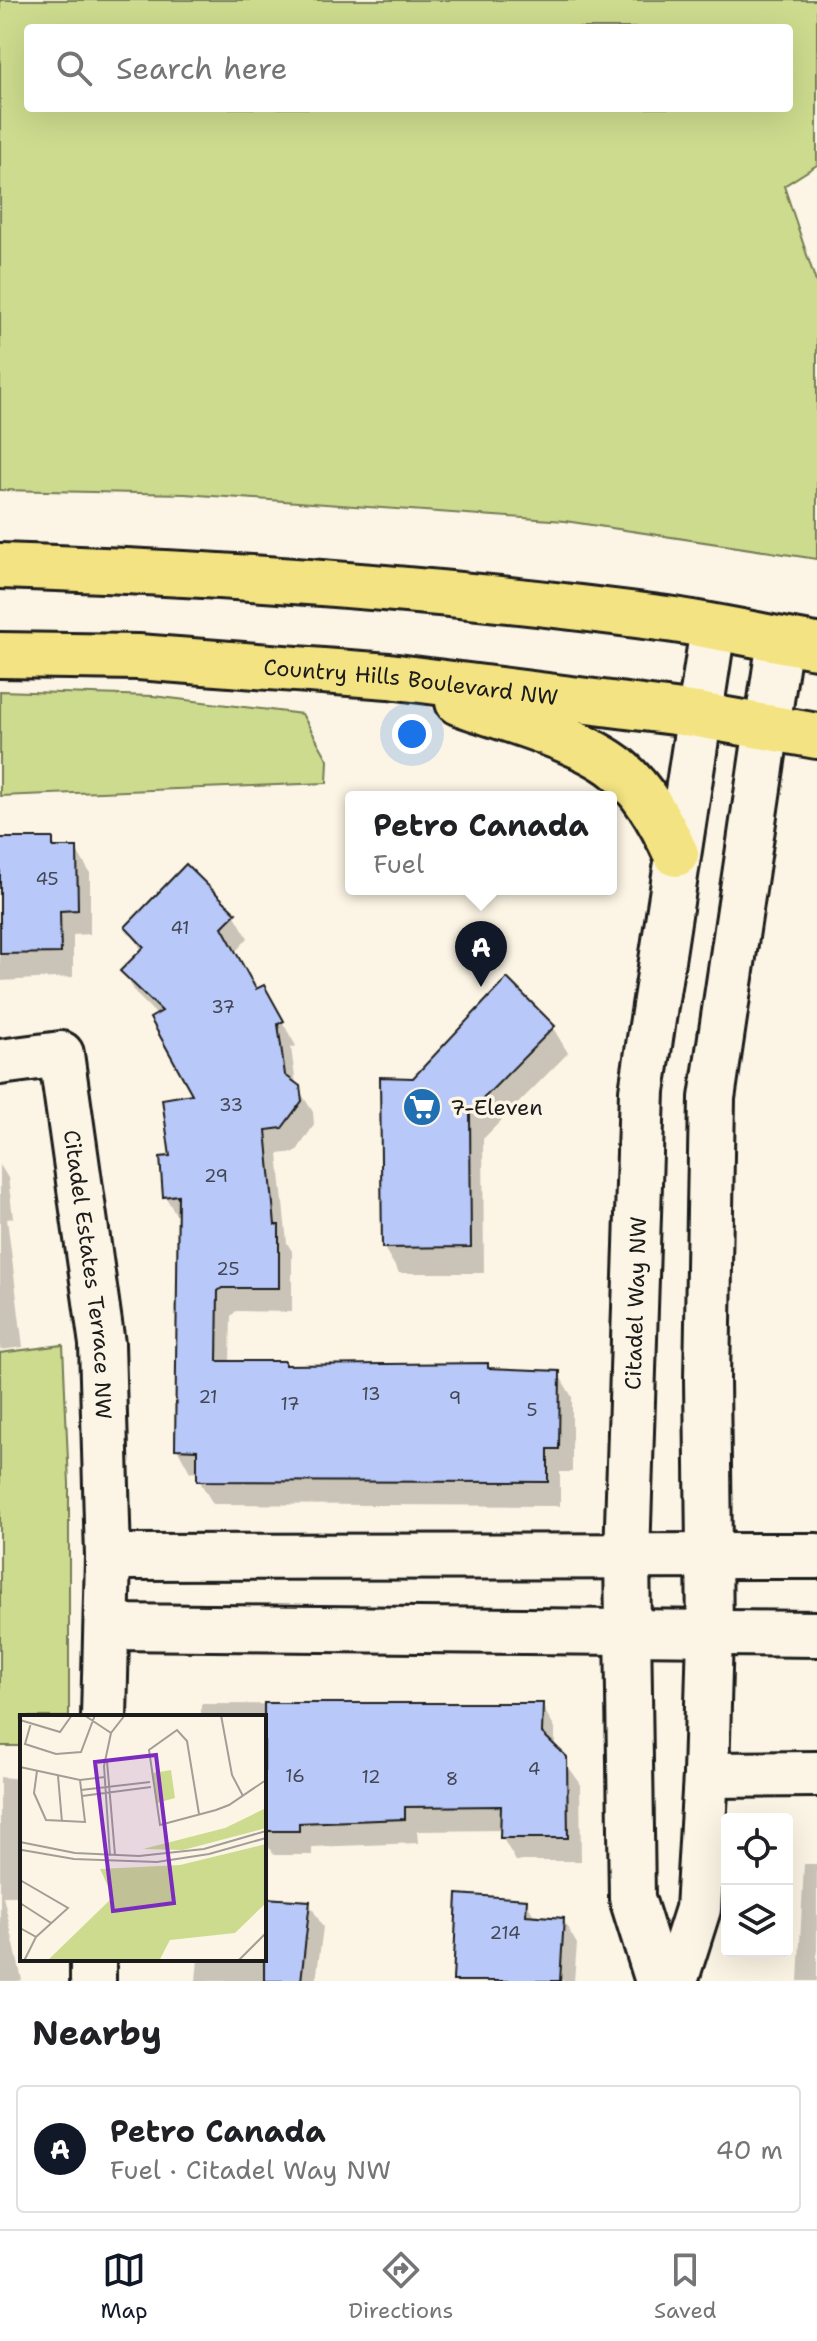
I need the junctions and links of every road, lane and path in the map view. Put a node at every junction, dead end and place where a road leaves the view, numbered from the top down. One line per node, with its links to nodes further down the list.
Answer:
1 (0, 566): 2 (main road)
2 (713, 628): 3 (main road); 6 (street, Citadel Way NW)
3 (799, 643): 7 (street)
4 (0, 655): 5 (main road, Country Hills Boulevard NW)
5 (389, 676): 6 (main road, Country Hills Boulevard NW); 9 (main road)
6 (698, 715): 7 (main road, Country Hills Boulevard NW); 9 (street, Citadel Way NW)
7 (767, 729): 8 (main road, Country Hills Boulevard NW); 14 (street)
8 (817, 736)
9 (676, 854): 11 (street, Citadel Way NW)
10 (0, 1062): 13 (street, Citadel Estates Terrace NW)
11 (627, 1556): 13 (street); 14 (street); 16 (street, Citadel Way NW)
12 (817, 1556): 14 (street)
13 (108, 1557): 15 (street, Citadel Estates Terrace NW)
14 (710, 1557): 17 (street)
15 (107, 1627): 16 (street); 19 (street, Citadel Estates Terrace NW)
16 (627, 1633): 17 (street); 22 (street, Citadel Way NW)
17 (710, 1634): 18 (street); 21 (street)
18 (817, 1634)
19 (104, 1715)
20 (817, 1774): 21 (street)
21 (706, 1775): 23 (street)
22 (658, 1981)
23 (675, 1981)

